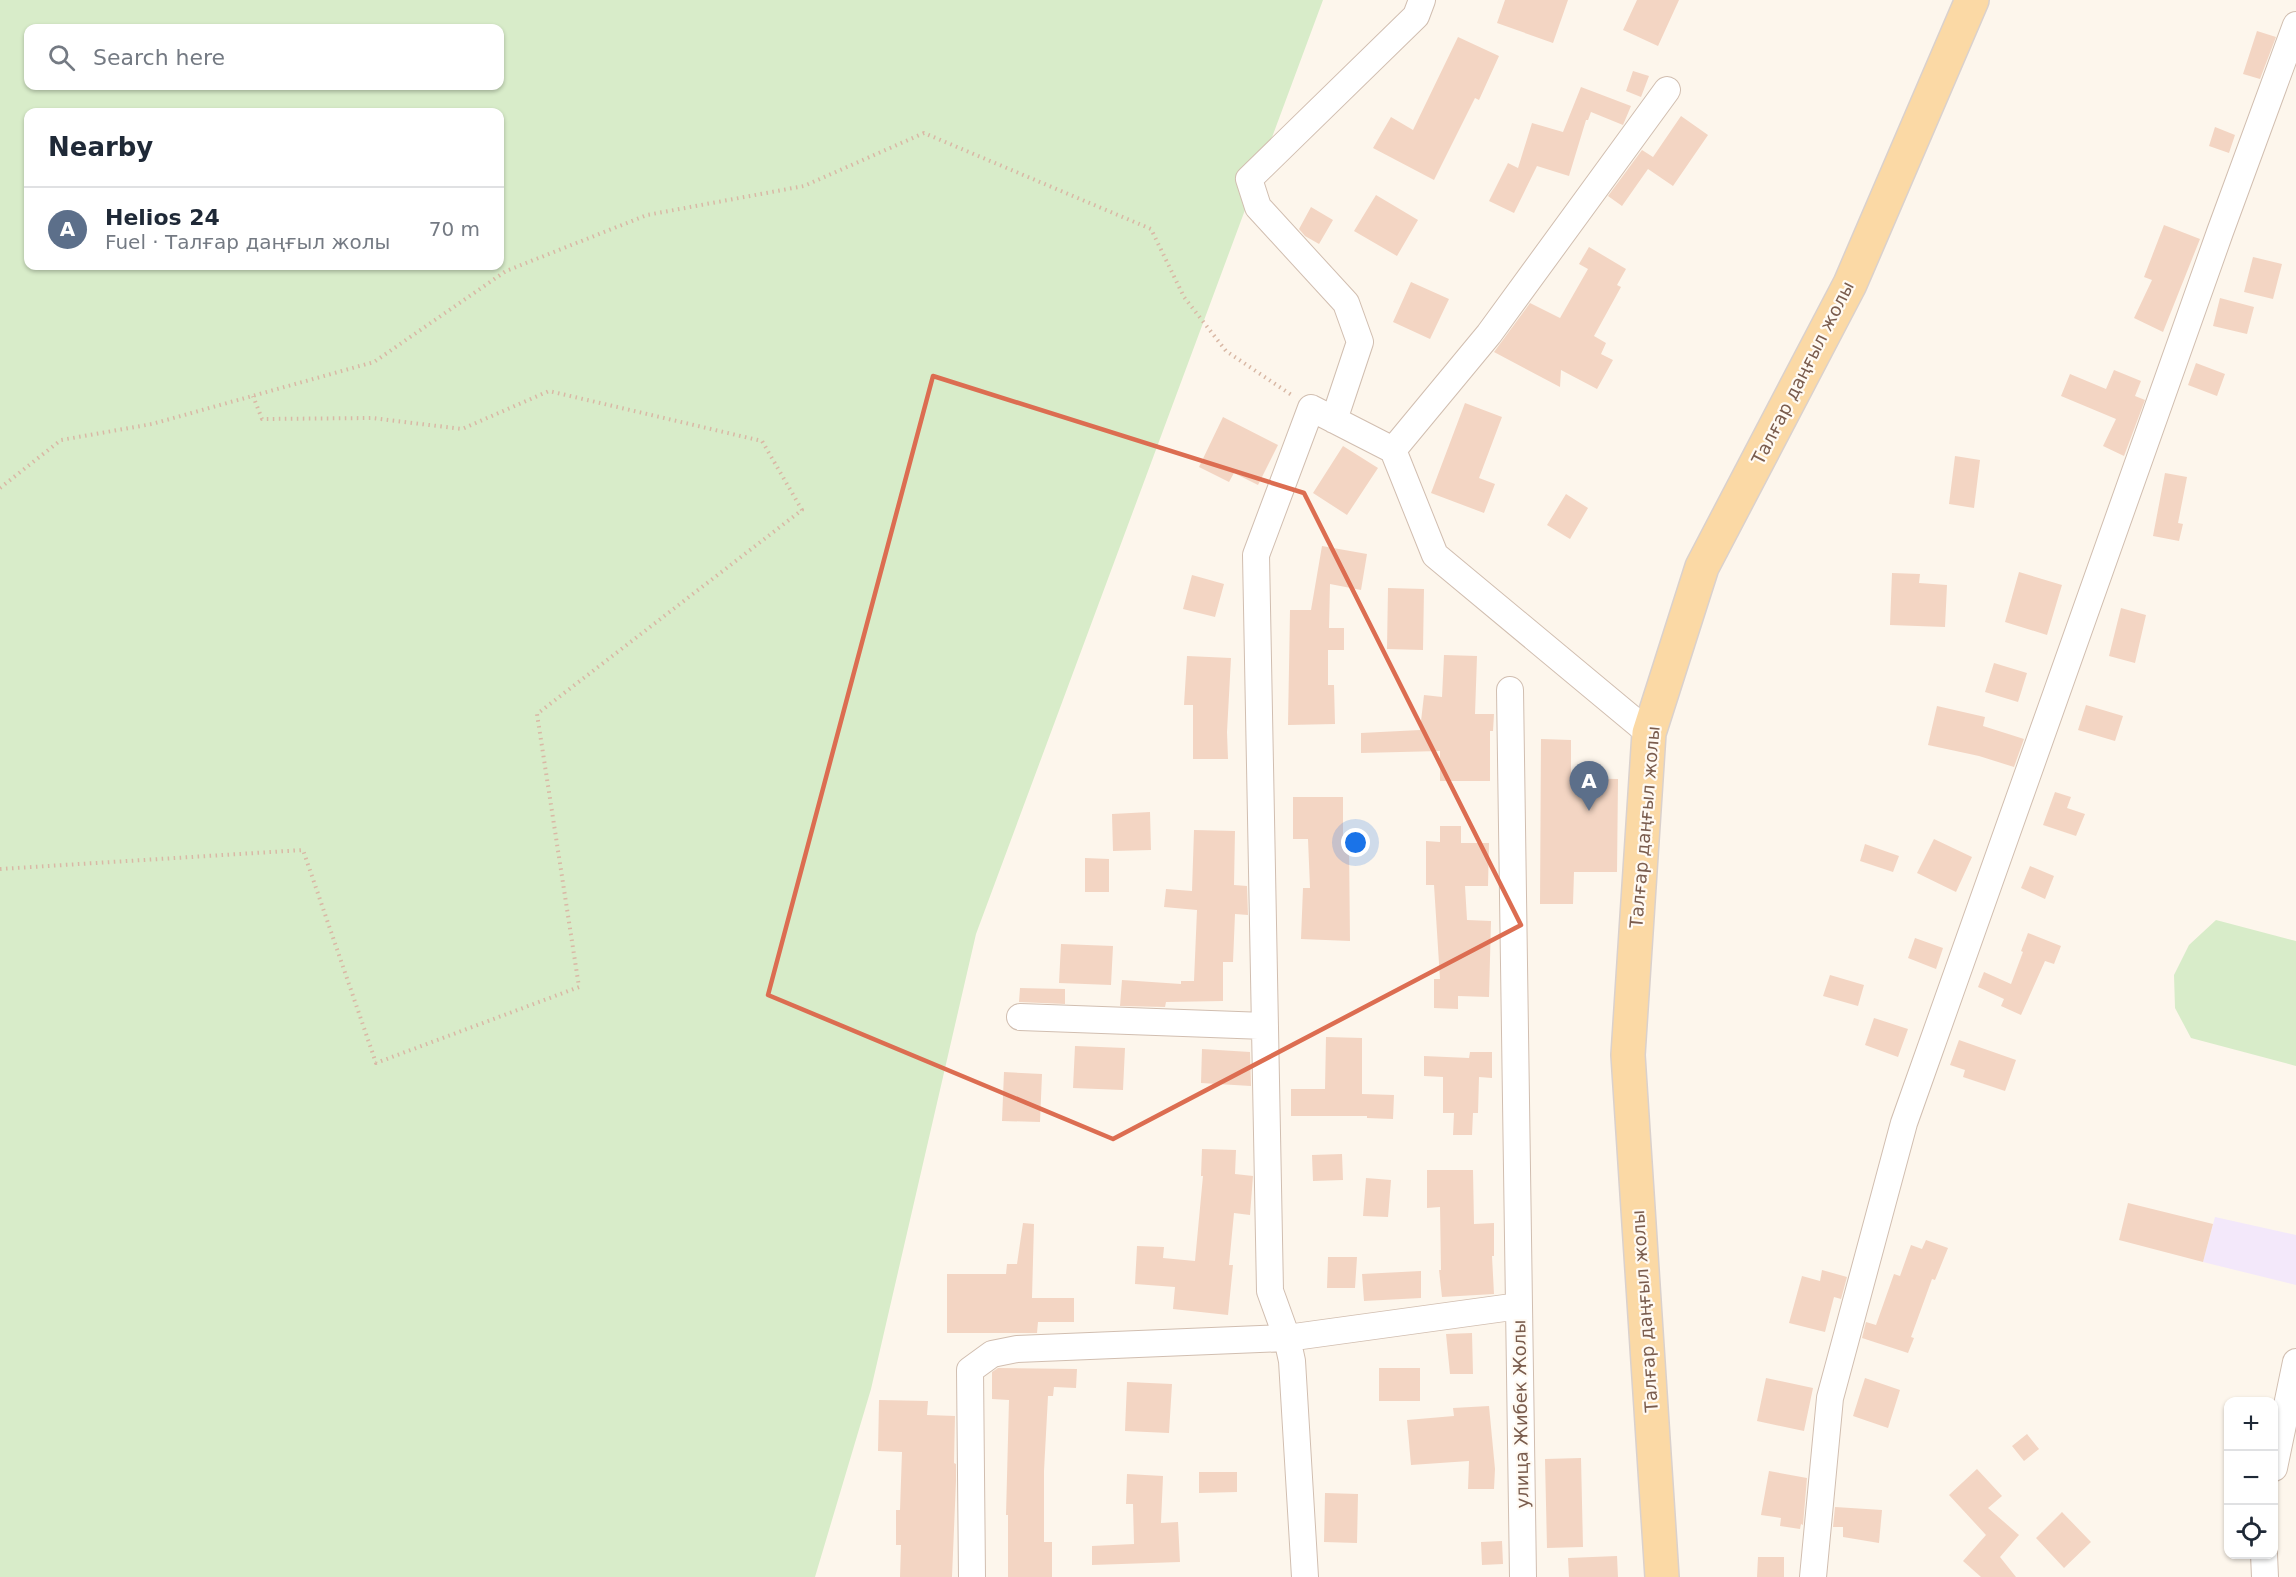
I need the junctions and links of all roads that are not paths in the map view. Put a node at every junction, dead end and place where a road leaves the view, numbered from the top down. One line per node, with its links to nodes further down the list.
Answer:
1 (1422, 0): 5 (street)
2 (1972, 0): 8 (main road, Талғар даңғыл жолы)
3 (2296, 25): 20 (street)
4 (1667, 90): 6 (street)
5 (1334, 420): 6 (street); 10 (street)
6 (1393, 450): 8 (street)
7 (1510, 690): 11 (street)
8 (1648, 733): 19 (main road, Талғар даңғыл жолы)
9 (1020, 1017): 10 (street)
10 (1265, 1026): 12 (street)
11 (1519, 1306): 12 (street, улица Жибек Жолы); 18 (street, улица Жибек Жолы)
12 (1287, 1338): 16 (street, улица Жибек Жолы); 17 (street)
13 (2296, 1362): 14 (street)
14 (2278, 1451)
15 (2264, 1559): 21 (street)
16 (972, 1577)
17 (1305, 1577)
18 (1523, 1577)
19 (1662, 1577)
20 (1814, 1577)
21 (2265, 1577)

